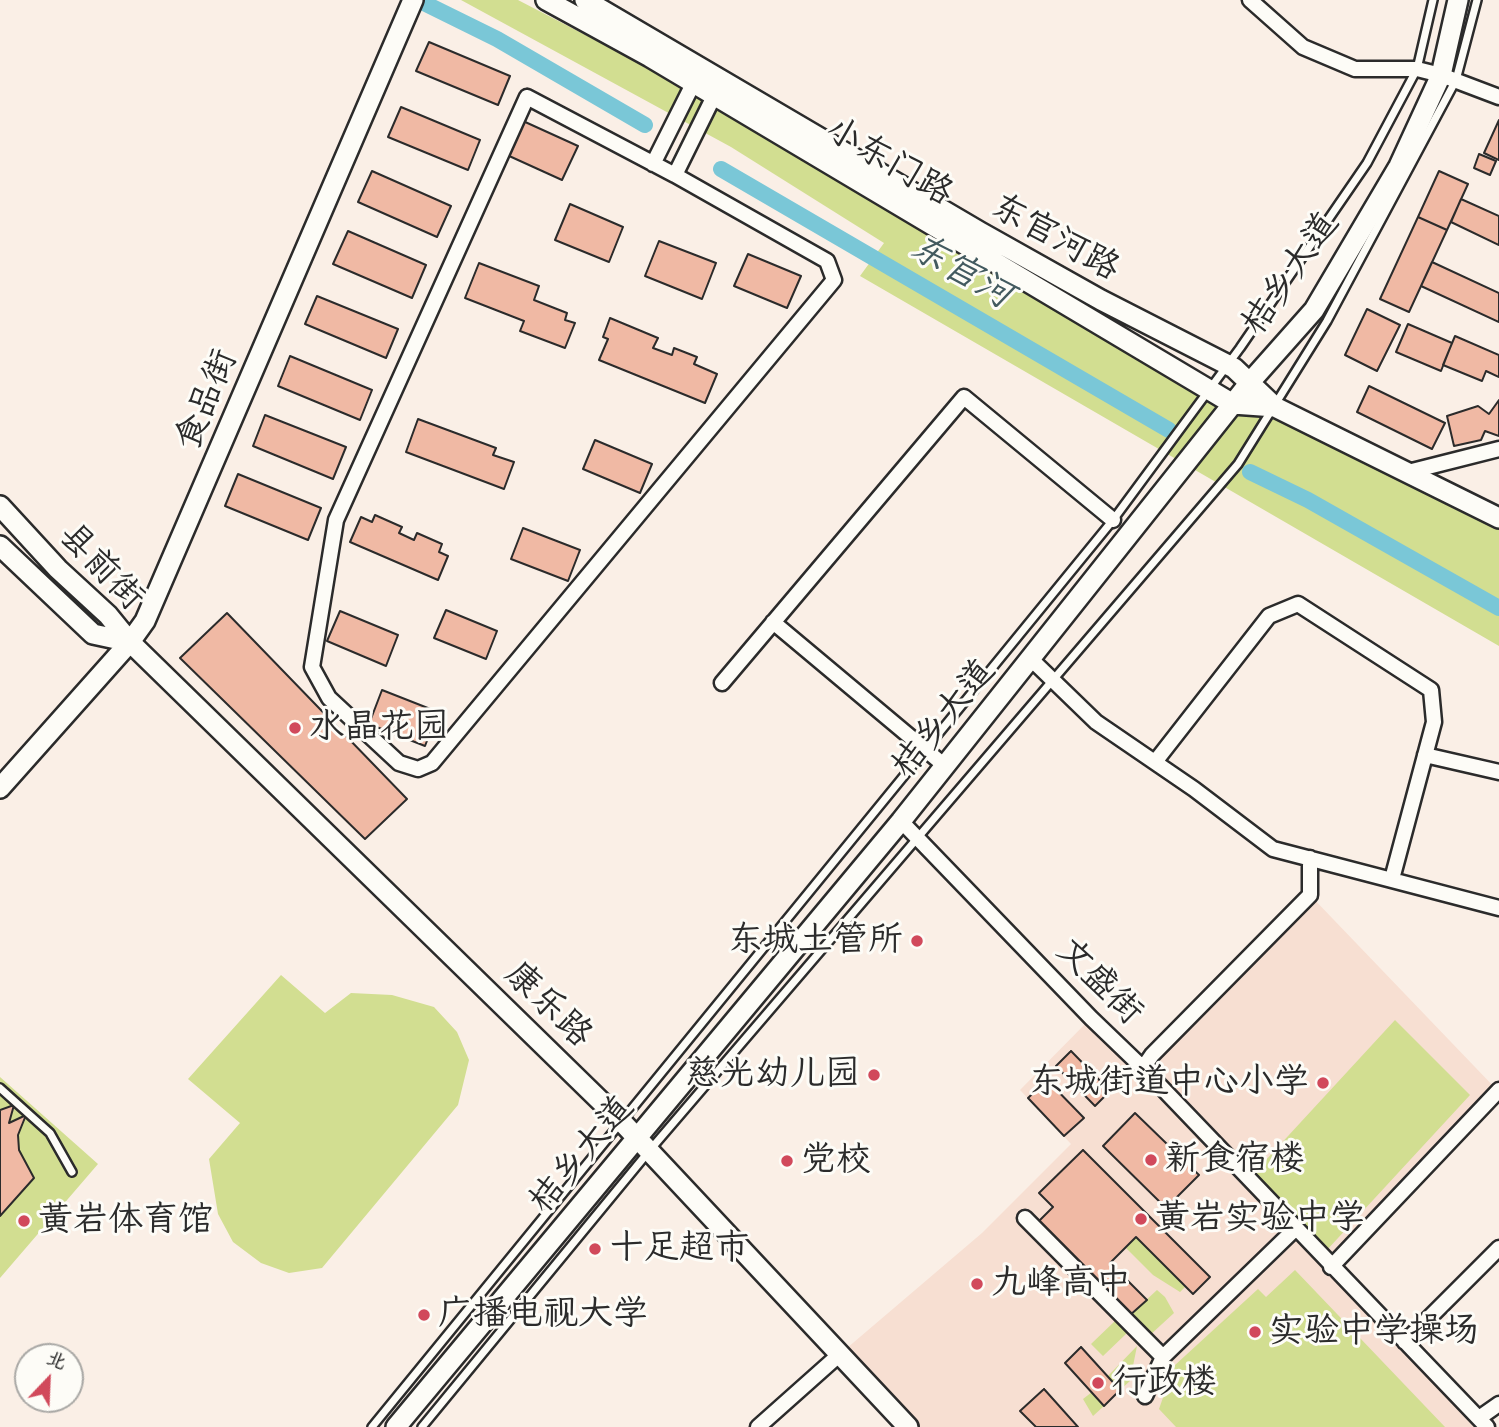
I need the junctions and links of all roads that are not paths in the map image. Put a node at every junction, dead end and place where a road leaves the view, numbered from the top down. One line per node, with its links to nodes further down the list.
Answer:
1 (546, 0): 9 (street)
2 (585, 0): 9 (street, 东官河路)
3 (1250, 0): 8 (street)
4 (1433, 0): 8 (lane)
5 (1458, 0): 10 (street, 桔乡大道)
6 (1477, 0): 10 (lane)
7 (412, 5): 27 (street, 食品街)
8 (1418, 69): 10 (street); 15 (lane)
9 (697, 76): 11 (street, 东官河路); 13 (street)
10 (1449, 77): 12 (street); 16 (street, 桔乡大道); 19 (lane)
11 (718, 88): 14 (street); 15 (street, 东官河路); 17 (street, 小东门路)
12 (1499, 97)
13 (653, 164): 14 (street); 14 (street)
14 (675, 175)
15 (1227, 365): 16 (street, 东官河路); 17 (lane)
16 (1251, 382): 18 (street, 桔乡大道); 19 (street, 东官河路)
17 (1209, 390): 18 (street, 小东门路); 24 (lane)
18 (1233, 404): 19 (street, 小东门路); 28 (street, 桔乡大道)
19 (1275, 407): 21 (street, 东官河路); 29 (lane)
20 (1499, 449): 21 (street)
21 (1408, 472): 23 (street, 东官河路)
22 (0, 506): 27 (street, 县前街)
23 (1499, 518)
24 (1113, 520): 26 (street); 31 (lane)
25 (0, 546): 27 (street, 县前街)
26 (774, 622): 30 (street); 31 (street)
27 (131, 642): 36 (street, 食品街); 45 (street, 康乐路)
28 (1032, 660): 29 (street); 34 (street, 桔乡大道)
29 (1054, 681): 33 (street); 38 (lane)
30 (722, 683)
31 (926, 751): 34 (street); 45 (lane)
32 (1425, 755): 33 (street); 35 (street); 40 (street)
33 (1155, 762): 39 (street)
34 (946, 766): 37 (street, 桔乡大道)
35 (1499, 772)
36 (0, 788)
37 (901, 821): 38 (street, 文盛街); 46 (street, 桔乡大道)
38 (919, 840): 42 (street, 文盛街); 46 (lane)
39 (1310, 858): 40 (street); 42 (street)
40 (1392, 879): 41 (street)
41 (1499, 908)
42 (1143, 1068): 49 (street, 文盛街)
43 (0, 1088): 47 (lane)
44 (1499, 1090): 51 (street)
45 (623, 1123): 46 (street, 康乐路); 58 (lane)
46 (643, 1144): 53 (street, 康乐路); 59 (street, 桔乡大道); 60 (lane)
47 (72, 1171)
48 (1025, 1218): 54 (street)
49 (1295, 1229): 51 (street, 文盛街); 54 (street)
50 (1499, 1248): 52 (street)
51 (1331, 1267): 52 (street, 文盛街)
52 (1405, 1342): 57 (street, 文盛街)
53 (839, 1354): 61 (street); 62 (street, 康乐路)
54 (1163, 1357): 55 (street)
55 (1145, 1396)
56 (1499, 1404): 57 (street)
57 (1483, 1423)
58 (372, 1427)
59 (396, 1427)
60 (422, 1427)
61 (758, 1427)
62 (908, 1427)

